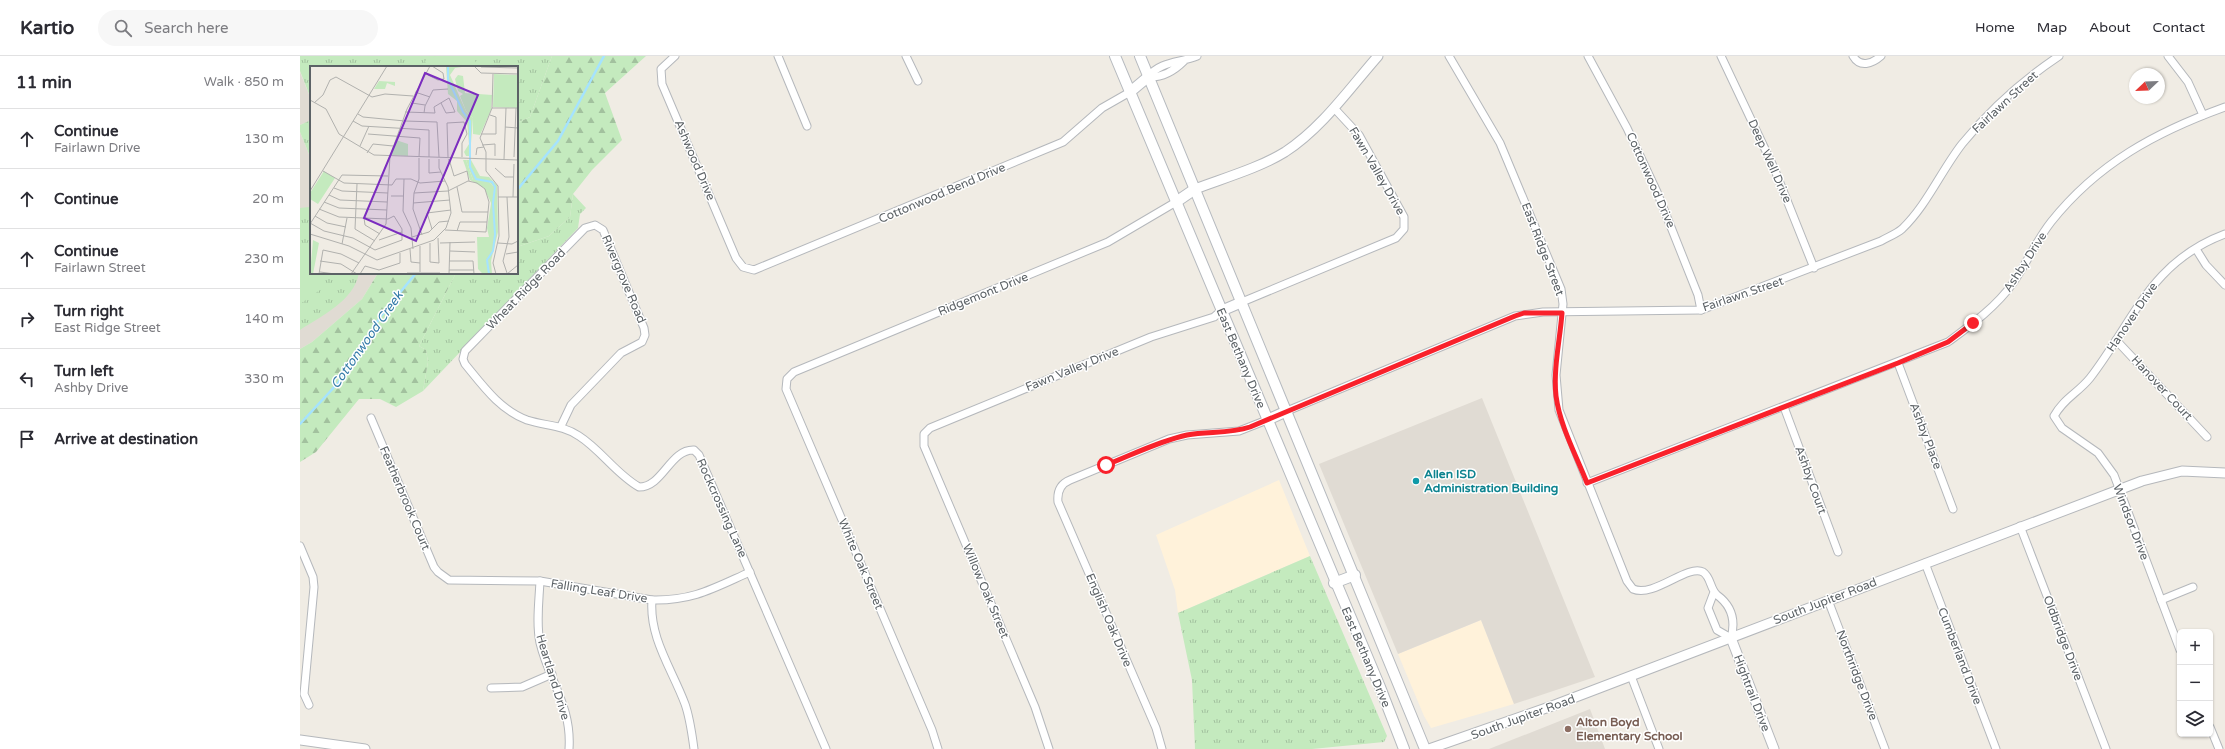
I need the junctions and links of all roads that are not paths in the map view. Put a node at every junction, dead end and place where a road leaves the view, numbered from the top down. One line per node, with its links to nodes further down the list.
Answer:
1 (675, 56): 27 (street, Ashwood Drive)
2 (778, 56): 21 (street)
3 (906, 56): 16 (street)
4 (1116, 56): 17 (main road, East Bethany Drive)
5 (1140, 56): 15 (main road, East Bethany Drive)
6 (1197, 56): 15 (street)
7 (1378, 56): 19 (street)
8 (1449, 56): 33 (street, East Ridge Street)
9 (1588, 56): 31 (street, Cottonwood Drive)
10 (1721, 56): 28 (street, Deep Well Drive)
11 (1853, 56): 12 (street)
12 (1881, 56)
13 (2059, 56): 28 (street, Fairlawn Street)
14 (2168, 56): 20 (street)
15 (1148, 77): 17 (main road); 22 (main road, East Bethany Drive)
16 (918, 81)
17 (1130, 92): 23 (main road, East Bethany Drive); 27 (street, Cottonwood Bend Drive)
18 (2225, 106): 20 (street, Ashby Drive)
19 (1334, 108): 22 (street); 30 (street, Fawn Valley Drive)
20 (2203, 115): 36 (street, Ashby Drive)
21 (807, 126)
22 (1195, 190): 23 (main road); 30 (main road, East Bethany Drive)
23 (1176, 202): 32 (main road, East Bethany Drive); 37 (street, Ridgemont Drive)
24 (595, 224): 35 (street, Wheat Ridge Road); 43 (street, Rivergrove Road)
25 (2225, 234): 26 (street, Hanover Drive)
26 (2196, 249): 29 (street); 34 (street, Hanover Drive)
27 (743, 267)
28 (1814, 268): 31 (street, Fairlawn Street)
29 (2225, 285)
30 (1242, 302): 32 (main road); 39 (main road, East Bethany Drive)
31 (1701, 310): 33 (street, Fairlawn Street)
32 (1221, 311): 42 (main road, East Bethany Drive); 44 (street, Fawn Valley Drive)
33 (1562, 313): 39 (street, Fairlawn Street); 47 (street, East Ridge Street)
34 (2116, 340): 40 (street, Hanover Drive); 45 (street, Hanover Court)
35 (463, 359): 43 (street, Rockcrossing Lane)
36 (1898, 363): 38 (street, Ashby Drive); 49 (street, Ashby Place)
37 (788, 379): 79 (street, White Oak Street)
38 (1784, 407): 47 (street, Ashby Drive); 52 (street, Ashby Court)
39 (1287, 411): 42 (main road); 55 (main road, East Bethany Drive)
40 (2054, 416): 48 (street, Windsor Drive)
41 (371, 418): 56 (street, Featherbrook Court)
42 (1267, 420): 58 (main road, East Bethany Drive); 81 (street, English Oak Drive)
43 (561, 426): 54 (street, Rockcrossing Lane)
44 (924, 434): 80 (street, Willow Oak Street)
45 (2207, 437)
46 (2225, 473): 48 (street, South Jupiter Road)
47 (1587, 483): 60 (street, East Ridge Street)
48 (2119, 490): 50 (street, South Jupiter Road); 64 (street, Windsor Drive)
49 (1953, 509)
50 (2020, 526): 53 (street, South Jupiter Road); 89 (street, Oldbridge Drive)
51 (300, 546): 70 (street)
52 (1838, 552)
53 (1925, 563): 63 (street, South Jupiter Road); 88 (street, Cumberland Drive)
54 (750, 572): 62 (street, Falling Leaf Drive); 78 (street, Rockcrossing Lane)
55 (1354, 574): 58 (main road); 83 (main road, East Bethany Drive)
56 (443, 577): 57 (street, Falling Leaf Drive)
57 (540, 581): 62 (street, Falling Leaf Drive); 67 (street, Heartland Drive)
58 (1334, 583): 82 (main road, East Bethany Drive)
59 (2193, 587): 64 (street)
60 (1633, 589): 61 (street, Hightrail Drive)
61 (1714, 592): 65 (street, Hightrail Drive); 65 (street)
62 (652, 600): 77 (street)
63 (1828, 600): 65 (street, South Jupiter Road); 87 (street, Northridge Drive)
64 (2161, 600): 66 (street, Windsor Drive)
65 (1731, 638): 68 (street, South Jupiter Road); 86 (street, Hightrail Drive)
66 (2177, 642)
67 (552, 674): 69 (street); 76 (street, Heartland Drive)
68 (1631, 676): 84 (street, South Jupiter Road); 85 (street)
69 (491, 688)
70 (309, 705)
71 (2213, 734): 74 (street)
72 (300, 740): 75 (street)
73 (2225, 742): 74 (street)
74 (2218, 747)
75 (365, 749)
76 (569, 749)
77 (694, 749)
78 (826, 749)
79 (938, 749)
80 (1049, 749)
81 (1162, 749)
82 (1404, 749)
83 (1425, 749)
84 (1429, 749)
85 (1659, 749)
86 (1774, 749)
87 (1885, 749)
88 (1996, 749)
89 (2106, 749)

